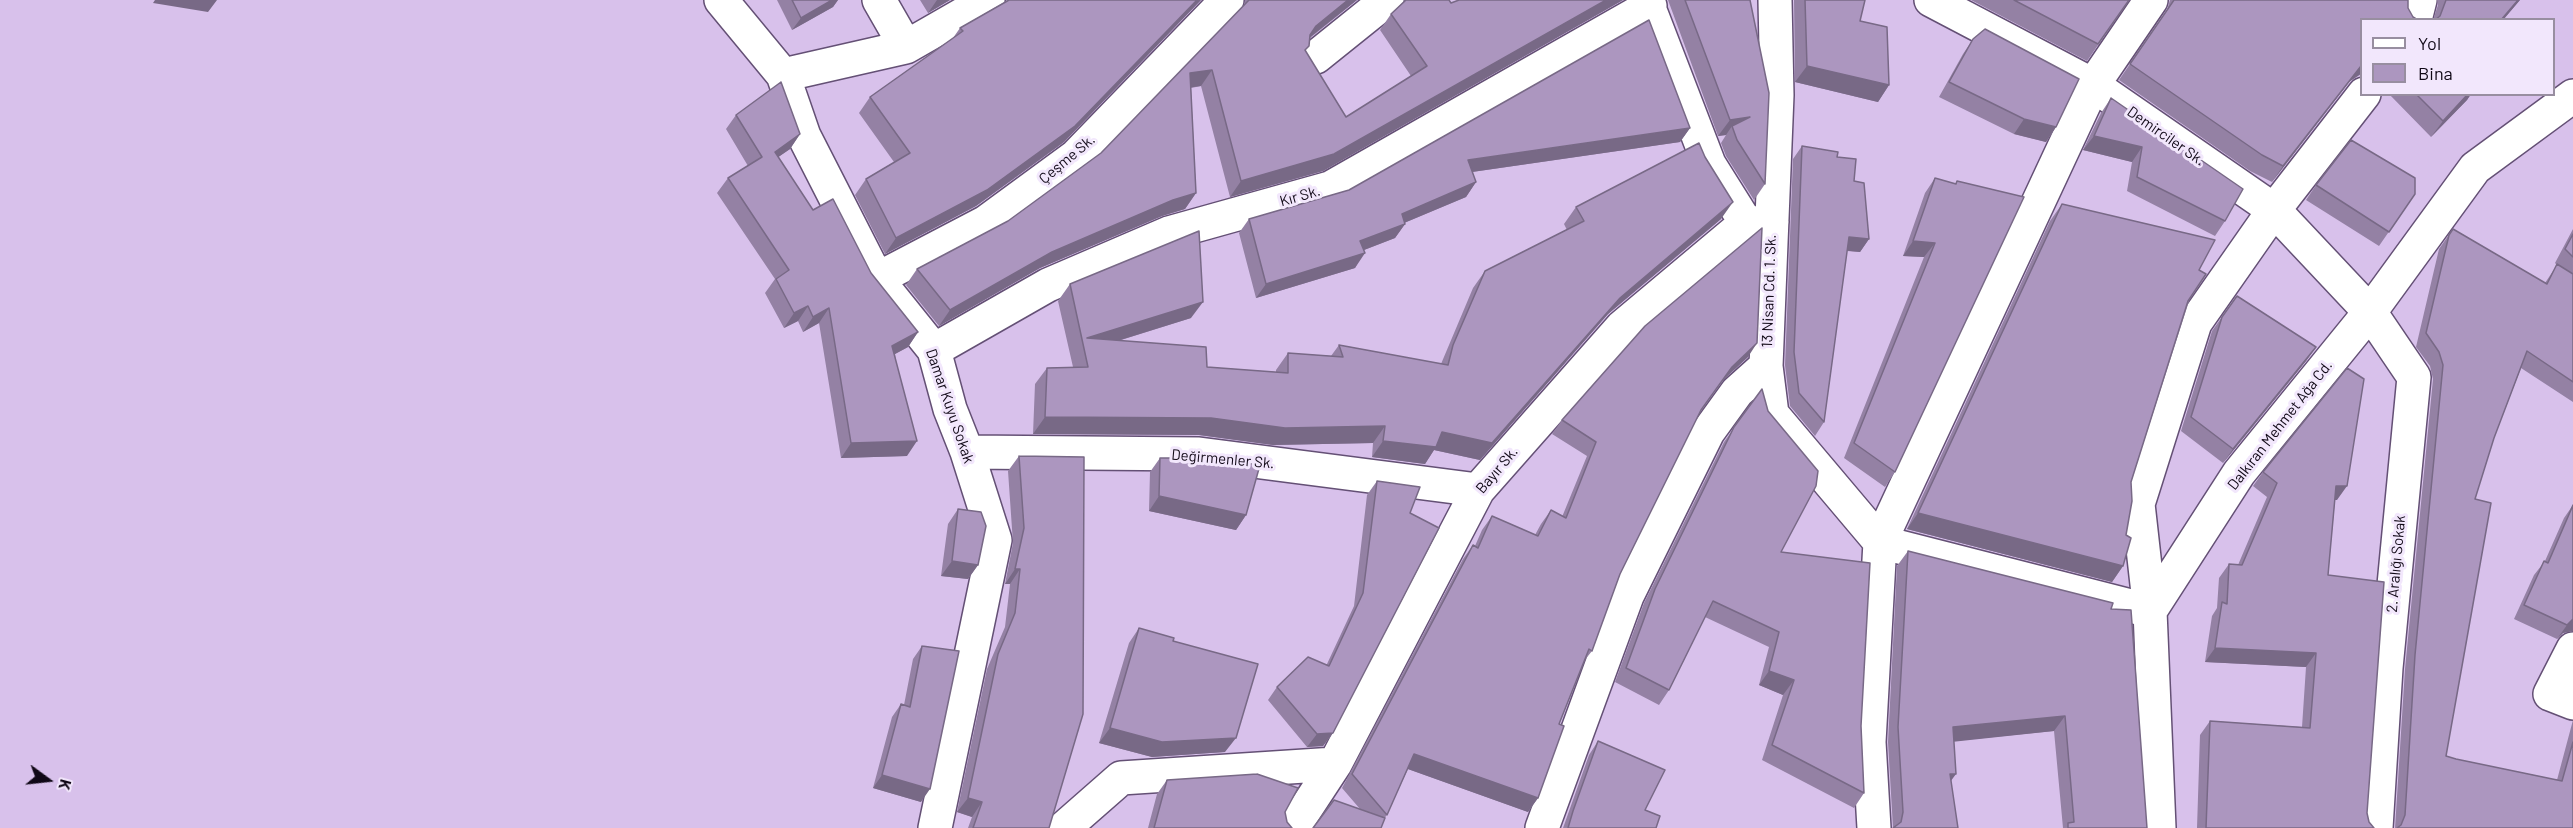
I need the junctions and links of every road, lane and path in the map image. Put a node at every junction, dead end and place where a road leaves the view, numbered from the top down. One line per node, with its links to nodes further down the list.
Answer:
1 (721, 0): 14 (street, Damar Kuyu Sokak)
2 (879, 0): 12 (street)
3 (988, 0): 12 (street)
4 (1227, 0): 20 (street, Çeşme Sk.)
5 (1387, 0): 13 (street)
6 (1775, 0): 19 (street, 13 Nisan Cd. 1. Sk.)
7 (1931, 0): 15 (street, Demirciler Sk.)
8 (2151, 0): 15 (street)
9 (2420, 0): 11 (street)
10 (1648, 3): 19 (street); 22 (street, Kır Sk.)
11 (2416, 18)
12 (906, 46): 14 (street)
13 (1316, 57)
14 (783, 75): 20 (street, Damar Kuyu Sokak)
15 (2093, 85): 18 (street, Demirciler Sk.); 26 (street)
16 (2362, 96): 18 (street)
17 (2573, 96): 21 (street, Dalkıran Mehmet Ağa Cd.)
18 (2274, 210): 21 (street, Demirciler Sk.); 27 (street)
19 (1759, 222): 23 (street, 13 Nisan Cd. 1. Sk.); 25 (street, Bayır Sk.)
20 (877, 279): 22 (street, Damar Kuyu Sokak)
21 (2370, 312): 27 (street, Dalkıran Mehmet Ağa Cd.); 37 (street, 2. Aralığı Sokak)
22 (934, 350): 24 (street, Damar Kuyu Sokak)
23 (1766, 366): 26 (street, 13 Nisan Cd. 1. Sk.); 34 (street)
24 (967, 452): 25 (street, Değirmenler Sk.); 31 (street, Damar Kuyu Sokak)
25 (1478, 490): 30 (street, Bayır Sk.)
26 (1880, 542): 27 (street); 35 (street)
27 (2150, 611): 36 (street)
28 (2573, 649): 29 (street)
29 (2573, 704)
30 (1335, 764): 32 (street); 33 (street, Bayır Sk.)
31 (936, 828)
32 (1064, 828)
33 (1293, 828)
34 (1542, 828)
35 (1874, 828)
36 (2159, 828)
37 (2376, 828)

